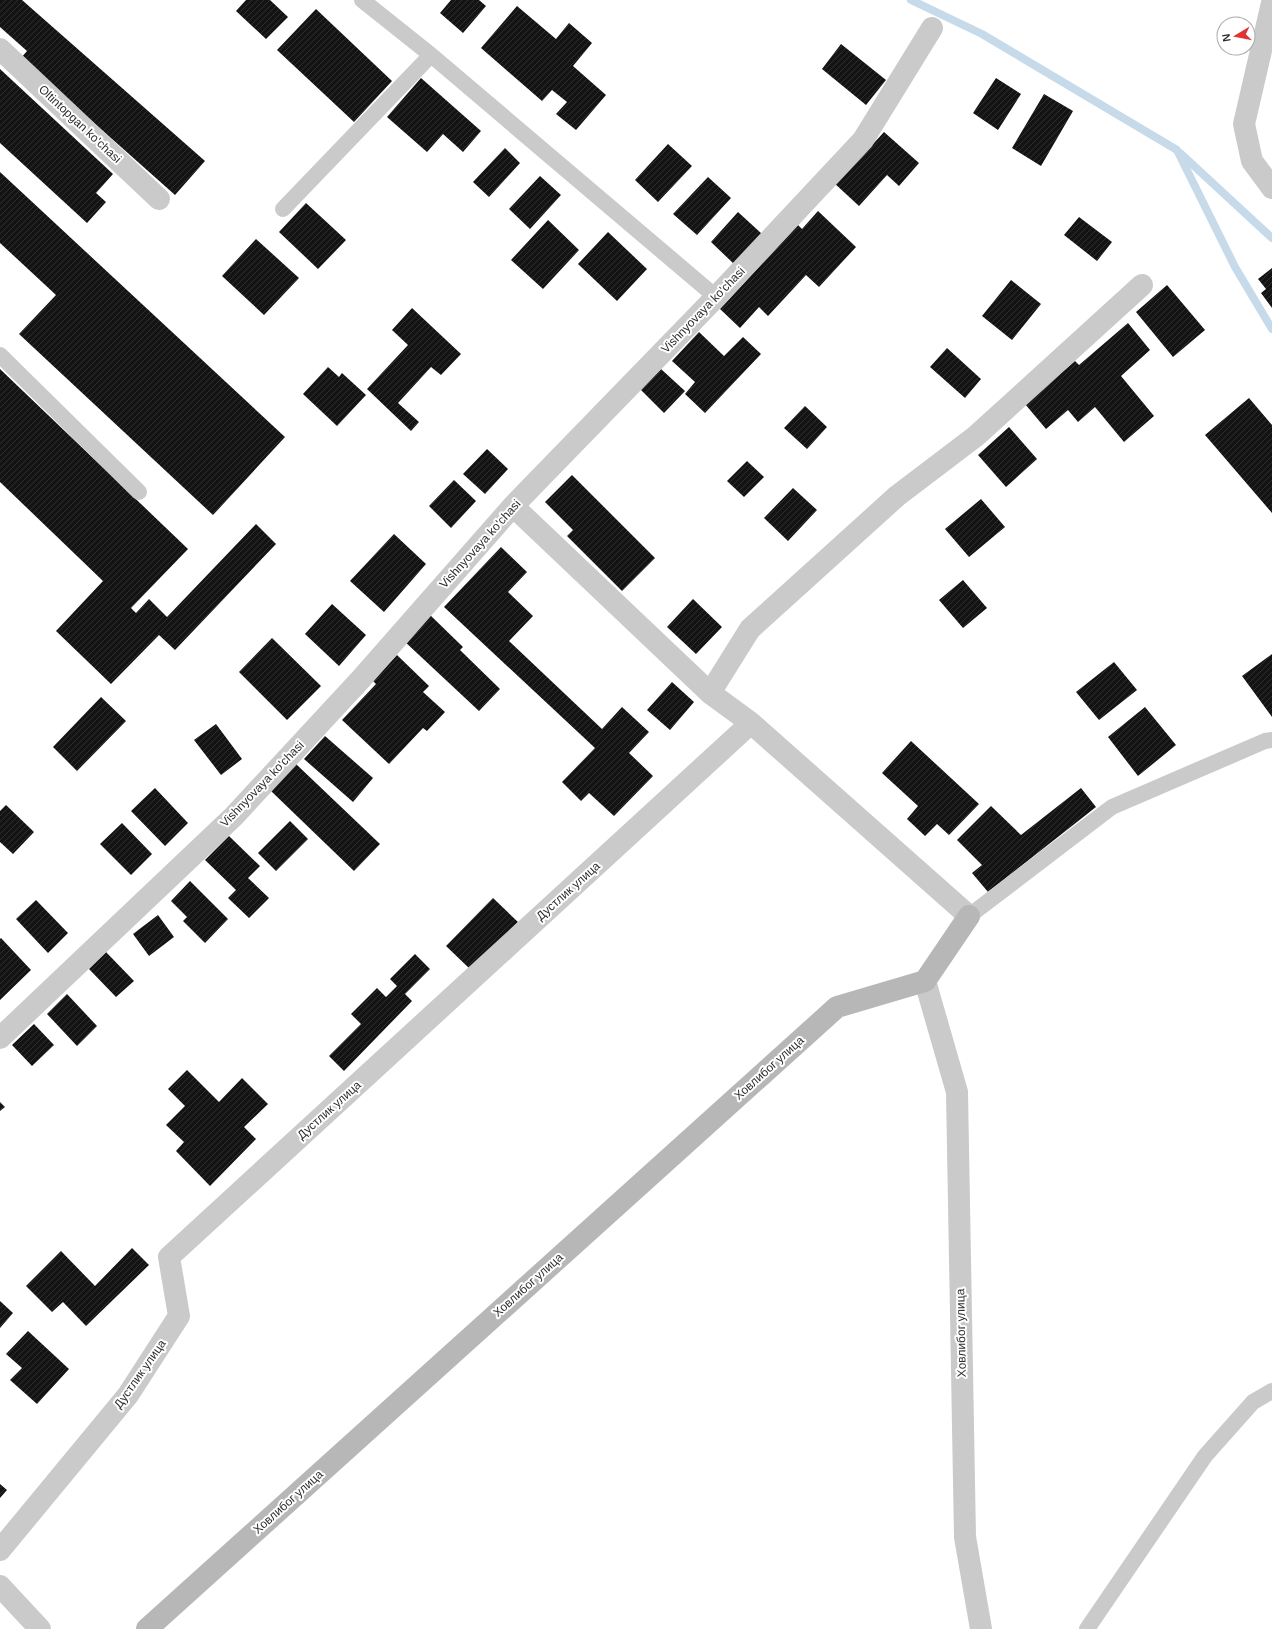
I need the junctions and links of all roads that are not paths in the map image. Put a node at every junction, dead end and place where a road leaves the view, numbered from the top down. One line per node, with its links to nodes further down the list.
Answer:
1 (362, 0): 5 (lane)
2 (1272, 3): 6 (street)
3 (932, 28): 10 (street, Vishnyovaya ko'chasi)
4 (0, 48): 7 (street, Oltintopgan ko'chasi)
5 (431, 55): 8 (lane); 10 (lane)
6 (1272, 188)
7 (159, 199)
8 (282, 209)
9 (1142, 285): 14 (street)
10 (716, 297): 13 (street, Vishnyovaya ko'chasi)
11 (0, 355): 12 (lane)
12 (139, 492)
13 (513, 506): 14 (street); 19 (street, Vishnyovaya ko'chasi)
14 (710, 693): 15 (street)
15 (751, 723): 17 (street); 21 (street, Дустлик улица)
16 (1272, 740): 17 (lane)
17 (970, 916): 18 (street)
18 (925, 981): 24 (street, Ховлибог улица); 25 (street, Ховлибог улица)
19 (0, 1038)
20 (1272, 1391): 26 (lane)
21 (0, 1550)
22 (0, 1586): 23 (street)
23 (40, 1629)
24 (147, 1629)
25 (982, 1629)
26 (1087, 1629)

